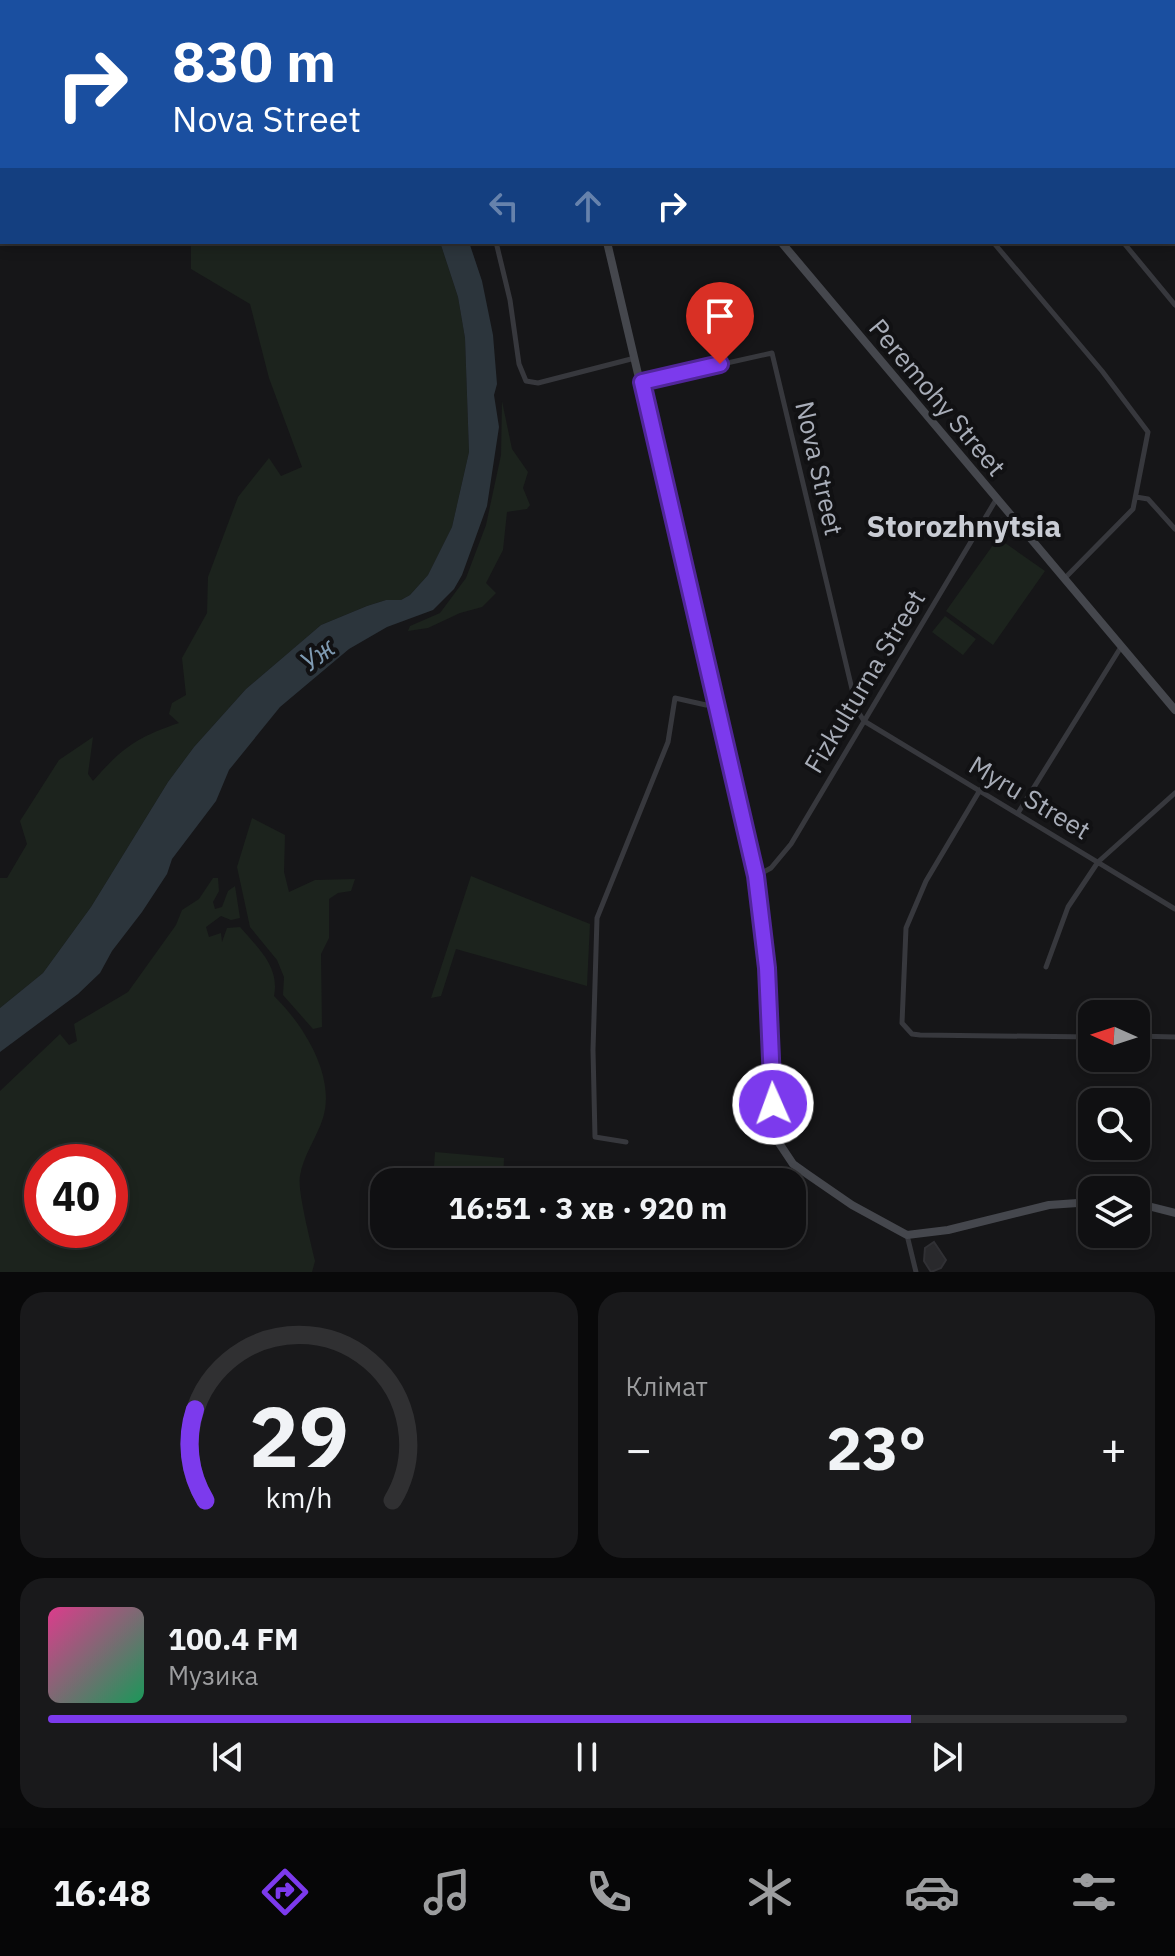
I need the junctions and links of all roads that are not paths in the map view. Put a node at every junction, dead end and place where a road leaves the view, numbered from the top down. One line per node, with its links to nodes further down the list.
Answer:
1 (496, 244): 7 (street)
2 (608, 244): 7 (street)
3 (783, 244): 10 (street, Peremohy Street)
4 (995, 244): 9 (street)
5 (1125, 244): 6 (street)
6 (1175, 305)
7 (636, 357): 8 (street)
8 (642, 382): 14 (street); 16 (street, Nova Street)
9 (1136, 497): 11 (street); 12 (street)
10 (997, 498): 12 (street, Peremohy Street); 16 (street, Fizkulturna Street)
11 (1175, 529)
12 (1064, 579): 13 (street, Peremohy Street)
13 (1122, 646): 15 (street, Peremohy Street); 19 (street)
14 (714, 704): 21 (street); 27 (street)
15 (1175, 710)
16 (864, 721): 17 (street, Myru Street); 21 (street, Fizkulturna Street)
17 (980, 790): 19 (street, Myru Street); 25 (street)
18 (1175, 793): 20 (street)
19 (1018, 813): 20 (street, Myru Street)
20 (1098, 862): 22 (street, Myru Street); 23 (street)
21 (756, 876): 31 (street)
22 (1175, 909)
23 (1046, 967)
24 (1150, 1036): 26 (street)
25 (1078, 1037)
26 (1175, 1037)
27 (626, 1142)
28 (1078, 1203): 31 (street)
29 (1150, 1207): 30 (street)
30 (1175, 1213)
31 (907, 1235): 32 (street)
32 (916, 1272)

